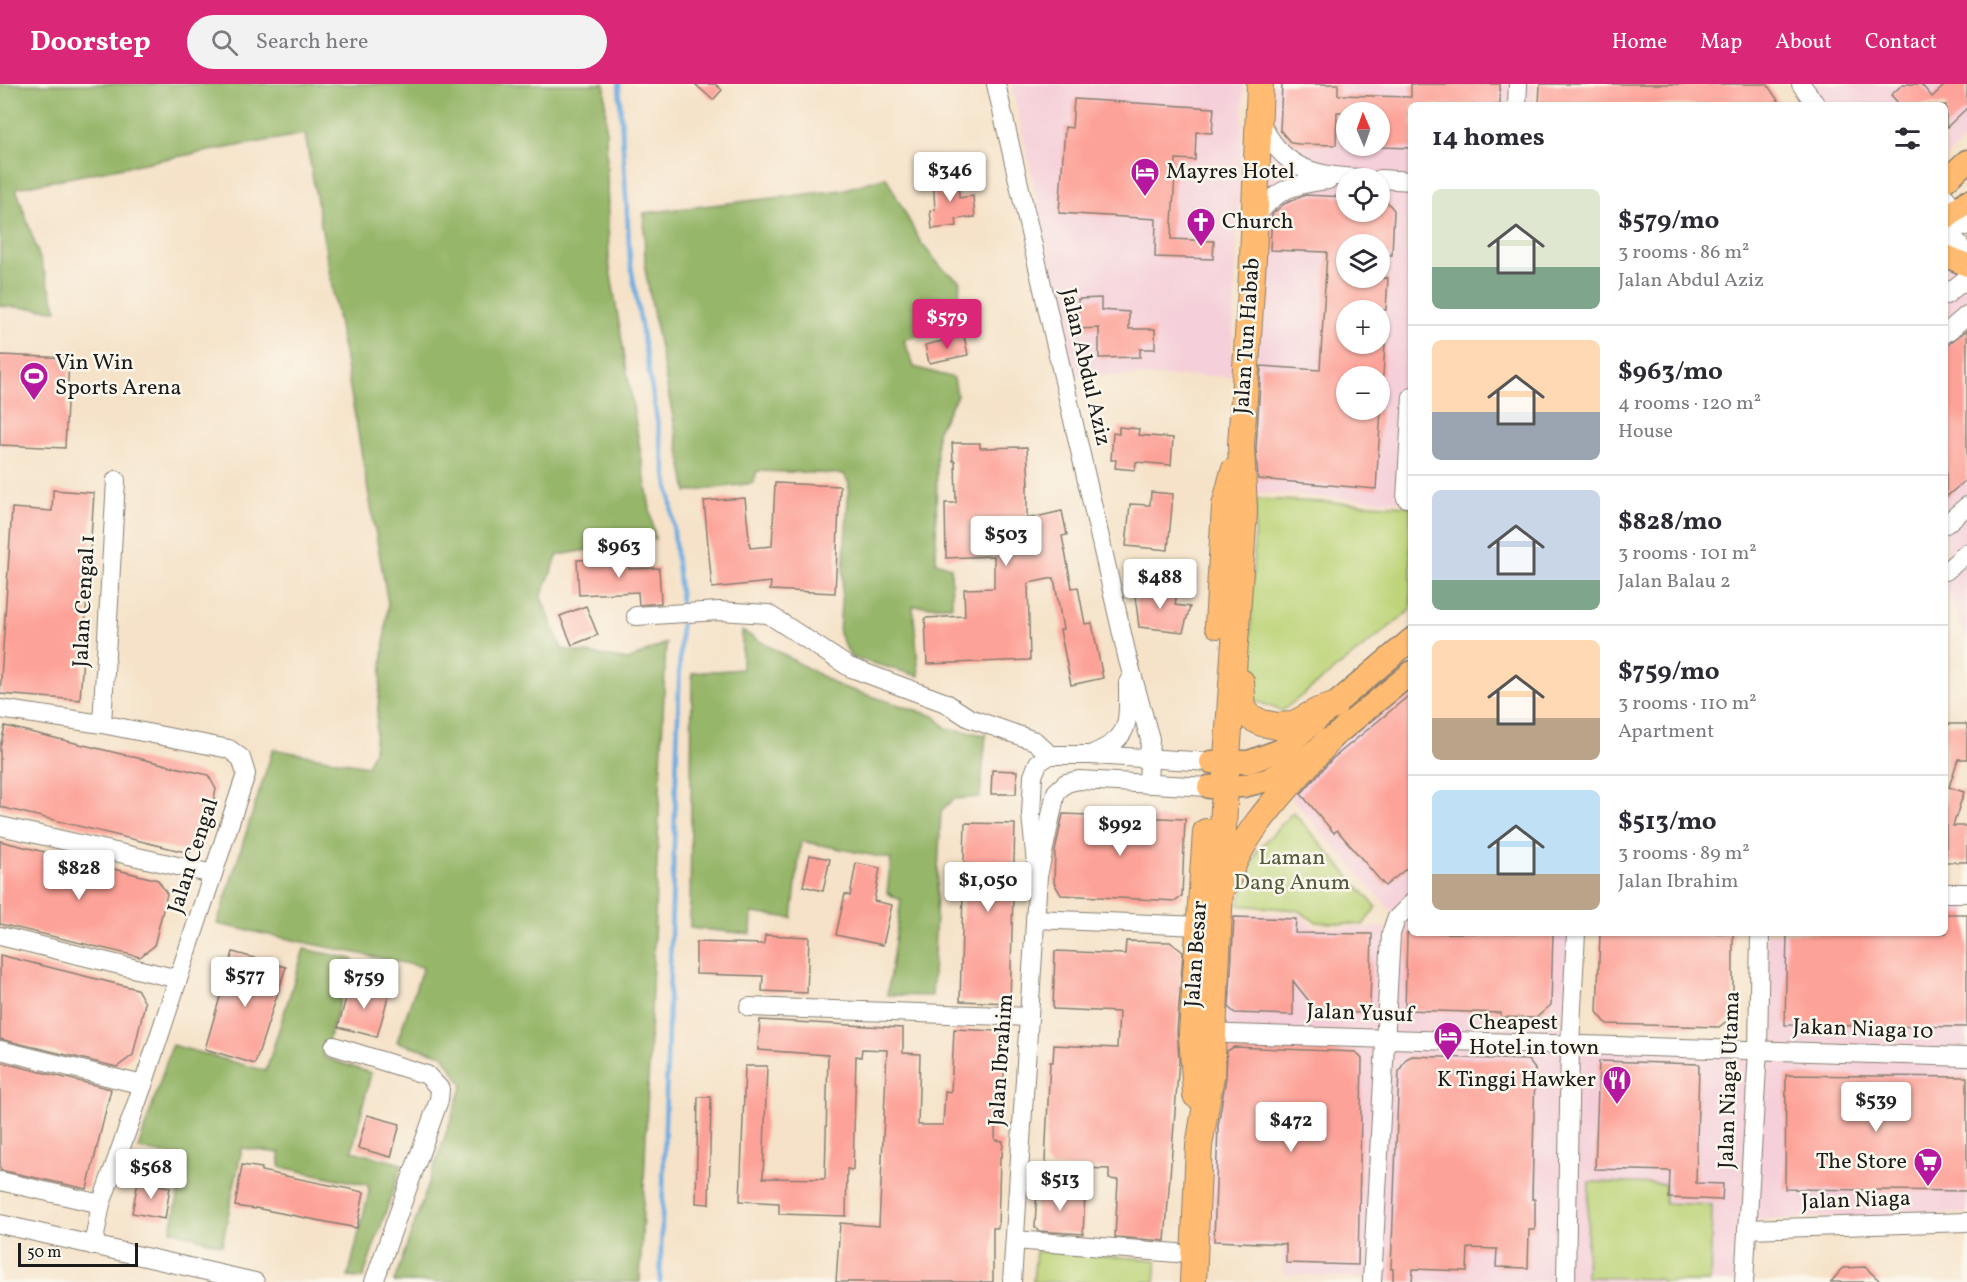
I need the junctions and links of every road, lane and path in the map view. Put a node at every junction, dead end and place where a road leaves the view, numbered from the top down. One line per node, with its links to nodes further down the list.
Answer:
1 (996, 84): 34 (street, Jalan Abdul Aziz)
2 (1260, 84): 7 (highway, Jalan Tun Habab)
3 (1518, 84): 5 (street)
4 (1801, 84): 6 (street)
5 (1517, 102)
6 (1814, 102)
7 (1259, 120): 9 (street); 15 (highway, Jalan Tun Habab)
8 (1967, 161): 10 (main road)
9 (1336, 176)
10 (1948, 178)
11 (1336, 180): 15 (street)
12 (1390, 180): 13 (street)
13 (1408, 181)
14 (1954, 214): 16 (street)
15 (1255, 219): 23 (highway, Jalan Tun Habab)
16 (1967, 256)
17 (1948, 257): 18 (main road)
18 (1967, 265)
19 (1967, 278): 20 (street)
20 (1948, 293)
21 (1967, 315): 22 (street)
22 (1948, 331)
23 (1241, 445): 32 (highway, Jalan Tun Habab); 43 (highway, Jalan Tun Habab)
24 (1408, 464): 26 (street)
25 (116, 480): 38 (street, Jalan Cengal 1)
26 (1406, 498)
27 (1967, 506): 28 (street)
28 (1948, 522)
29 (1967, 553): 30 (street)
30 (1948, 569)
31 (636, 616): 40 (street)
32 (1236, 631): 36 (highway); 43 (highway, Jalan Tun Habab)
33 (1408, 642): 36 (main road)
34 (1128, 660): 41 (street); 42 (street)
35 (1408, 675): 39 (main road)
36 (1334, 706): 43 (main road)
37 (0, 709): 38 (street, Jalan Cengal)
38 (102, 724): 46 (street, Jalan Cengal)
39 (1327, 742): 43 (main road); 52 (highway)
40 (1050, 755): 41 (street); 47 (street, Jalan Ibrahim)
41 (1091, 755): 42 (street)
42 (1150, 758): 43 (street); 44 (street)
43 (1218, 775): 44 (street, Jalan Ibrahim); 52 (highway, Jalan Besar)
44 (1148, 784): 47 (street, Jalan Ibrahim)
45 (0, 826): 46 (street)
46 (213, 874): 56 (street, Jalan Cengal)
47 (1038, 876): 51 (street, Jalan Ibrahim)
48 (1948, 894): 49 (street)
49 (1967, 894)
50 (1408, 906): 60 (street)
51 (1035, 919): 52 (street); 58 (street, Jalan Ibrahim)
52 (1209, 920): 59 (highway, Jalan Besar)
53 (0, 936): 56 (street)
54 (1576, 936): 61 (street)
55 (1760, 936): 64 (street, Jalan Niaga Utama)
56 (178, 979): 66 (street, Jalan Cengal)
57 (749, 1007): 58 (street)
58 (1029, 1017): 72 (street, Jalan Ibrahim)
59 (1203, 1034): 60 (street, Jalan Yusuf); 78 (highway, Jalan Besar)
60 (1385, 1039): 61 (street, Jalan Yusuf); 79 (street)
61 (1570, 1045): 64 (street, Jalan Yusuf); 80 (street)
62 (334, 1046): 76 (street)
63 (0, 1050): 66 (street)
64 (1758, 1051): 65 (street, Jakan Niaga 10); 71 (street, Jalan Niaga Utama)
65 (1967, 1057)
66 (143, 1085): 68 (street, Jalan Cengal)
67 (0, 1180): 68 (street)
68 (101, 1204): 73 (street, Jalan Cengal)
69 (1967, 1222): 71 (street, Jalan Niaga)
70 (0, 1224): 73 (street)
71 (1747, 1229): 81 (street, Jalan Niaga Utama)
72 (1015, 1240): 74 (street); 77 (street, Jalan Ibrahim)
73 (93, 1246): 75 (street)
74 (1177, 1253)
75 (255, 1282)
76 (374, 1282)
77 (1012, 1282)
78 (1193, 1282)
79 (1372, 1282)
80 (1566, 1282)
81 (1744, 1282)

